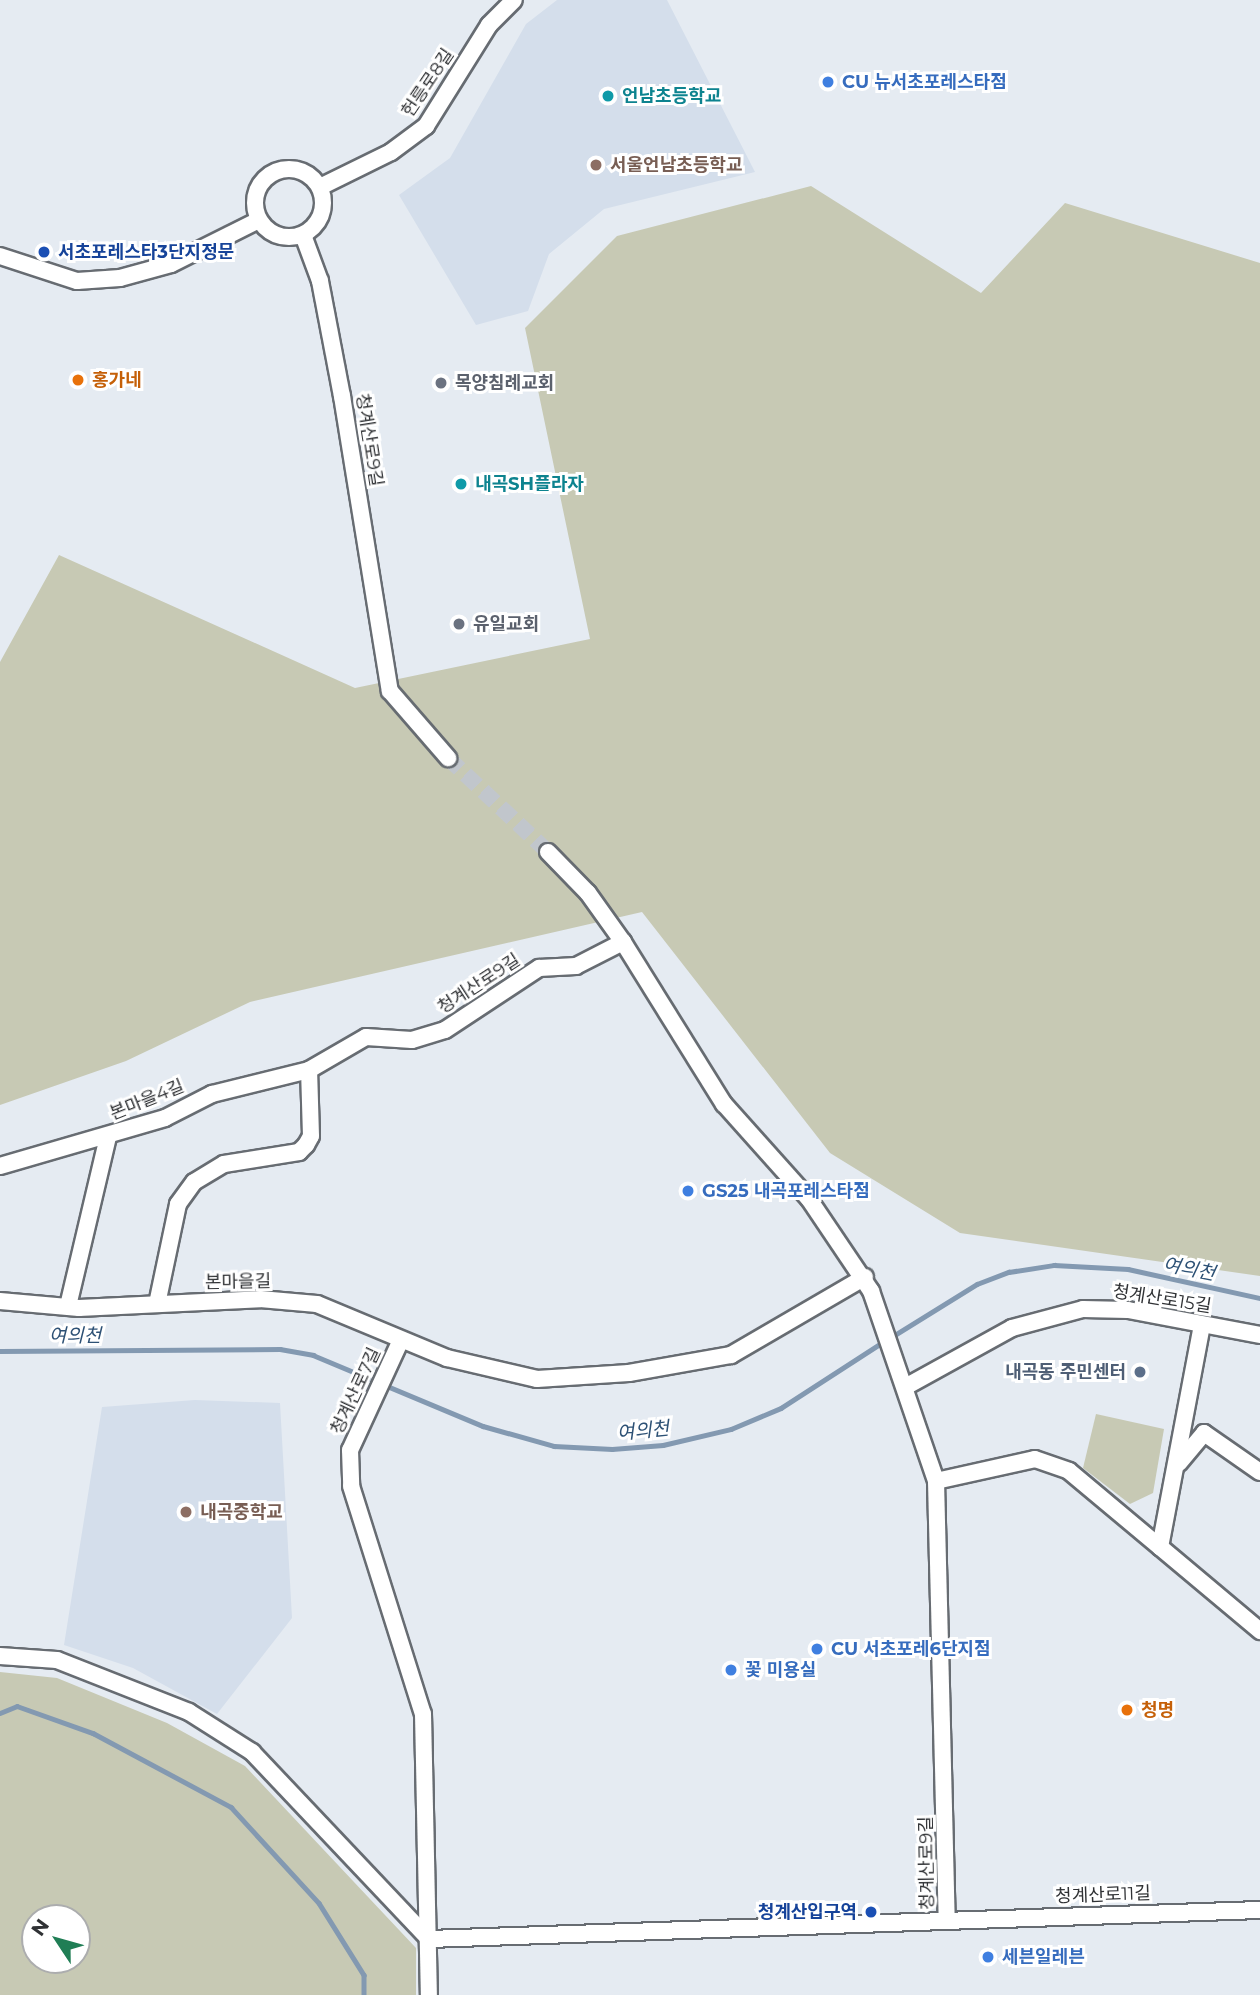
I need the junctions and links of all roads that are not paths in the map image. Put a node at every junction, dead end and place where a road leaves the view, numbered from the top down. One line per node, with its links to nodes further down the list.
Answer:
1 (514, 0): 2 (street, 헌릉로8길)
2 (320, 187): 3 (street); 4 (street)
3 (259, 220): 4 (street); 5 (street)
4 (303, 235): 6 (street, 청계산로9길)
5 (0, 256)
6 (448, 758)
7 (548, 852): 8 (street)
8 (623, 942): 9 (street, 청계산로9길); 12 (street)
9 (309, 1070): 10 (street, 본마을4길); 14 (street)
10 (108, 1137): 11 (street, 본마을4길); 15 (street)
11 (0, 1166)
12 (868, 1284): 18 (street, 청계산로7길); 19 (street, 청계산로9길)
13 (0, 1301): 15 (street, 본마을길)
14 (157, 1304): 15 (street, 본마을길); 18 (street, 본마을길)
15 (68, 1306)
16 (1202, 1325): 17 (street, 청계산로15길); 19 (street, 청계산로15길); 20 (street)
17 (1260, 1335)
18 (400, 1342): 28 (street, 청계산로7길)
19 (904, 1382): 22 (street, 청계산로9길)
20 (1177, 1465): 21 (street); 23 (street)
21 (1260, 1472)
22 (936, 1481): 23 (street); 27 (street, 청계산로9길)
23 (1160, 1547): 24 (street)
24 (1260, 1631)
25 (0, 1656): 28 (street)
26 (1260, 1910): 27 (street, 청계산로11길)
27 (947, 1919): 28 (street, 청계산로9길)
28 (429, 1939): 29 (street, 청계산로7길)
29 (429, 1995)

